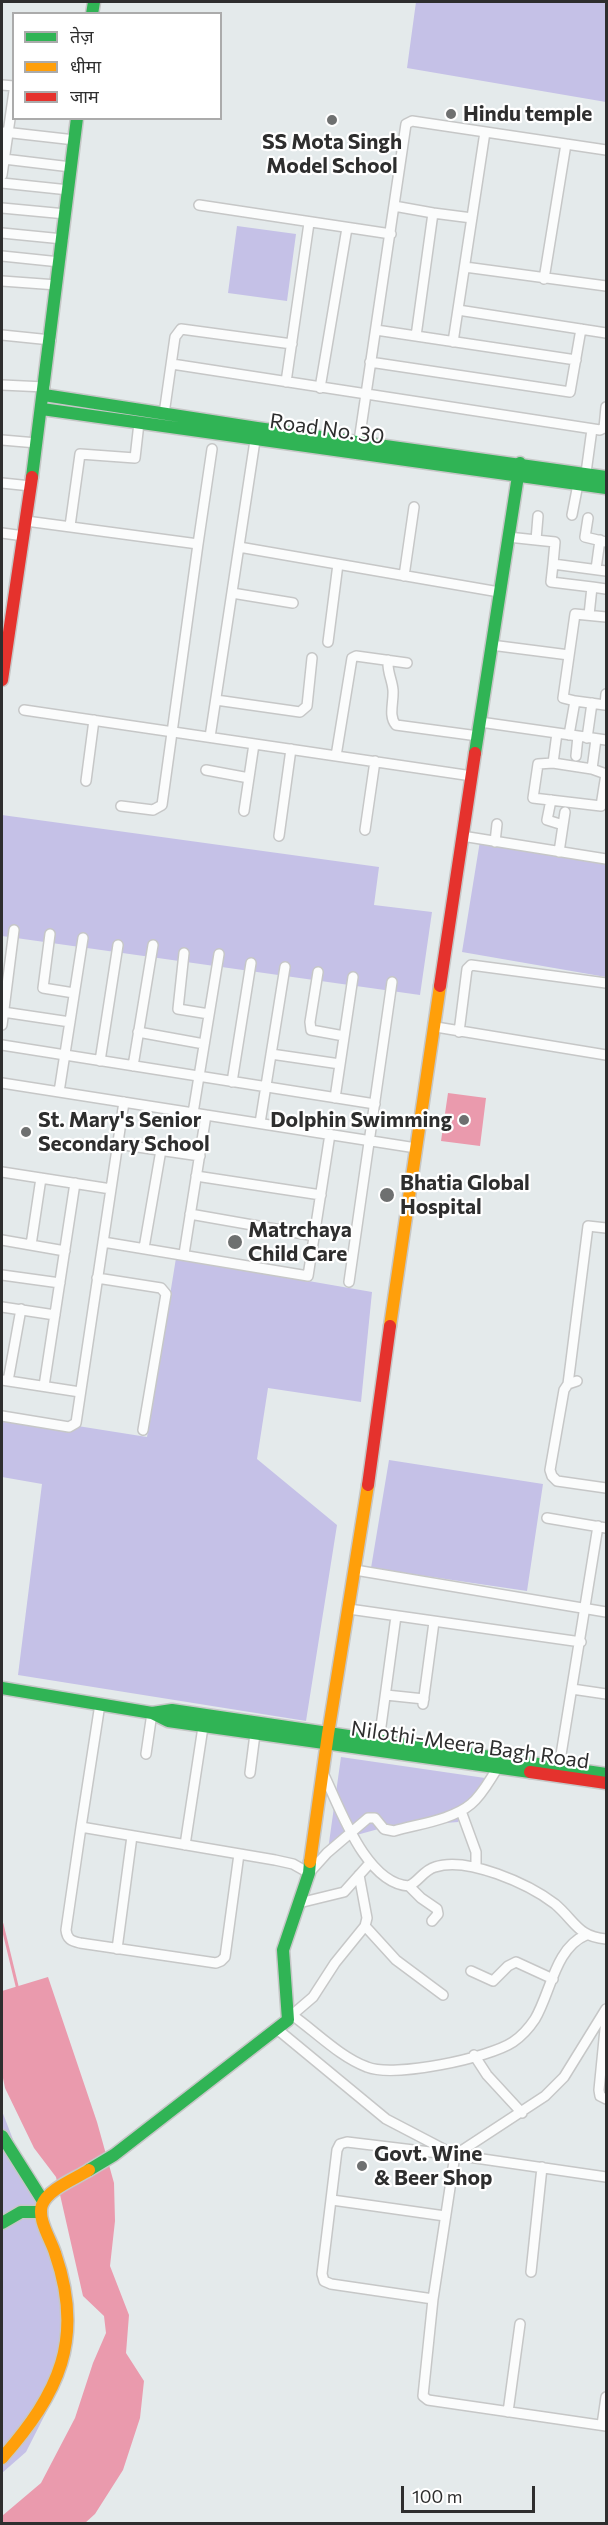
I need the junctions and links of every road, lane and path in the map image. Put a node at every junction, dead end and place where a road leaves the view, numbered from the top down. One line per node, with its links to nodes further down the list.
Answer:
1 (12, 98): 4 (street)
2 (77, 120): 5 (street)
3 (485, 132): 6 (street); 14 (street); 18 (street)
4 (4, 133): 5 (street); 8 (street)
5 (75, 140): 9 (street)
6 (566, 144): 7 (street); 27 (street)
7 (606, 150)
8 (4, 159): 9 (street); 10 (street)
9 (71, 167): 12 (street)
10 (2, 175)
11 (2, 183): 12 (street)
12 (69, 190): 17 (street)
13 (199, 205): 19 (street)
14 (394, 206): 16 (street); 22 (street)
15 (2, 208): 17 (street)
16 (434, 213): 18 (street); 36 (street)
17 (66, 214): 23 (street)
18 (472, 218): 26 (street)
19 (309, 223): 20 (street); 39 (street)
20 (347, 228): 22 (street); 45 (street)
21 (2, 233): 23 (street)
22 (391, 234): 33 (street)
23 (63, 239): 25 (street)
24 (2, 256): 25 (street)
25 (60, 262): 29 (street)
26 (465, 267): 27 (street); 31 (street)
27 (544, 279): 30 (street)
28 (2, 281): 29 (street)
29 (57, 285): 37 (street)
30 (606, 286)
31 (458, 310): 32 (street); 38 (street)
32 (581, 329): 34 (street); 40 (street)
33 (376, 330): 36 (street); 41 (street)
34 (606, 333)
35 (2, 335): 37 (street)
36 (416, 336): 38 (street)
37 (51, 340): 46 (street)
38 (453, 342): 40 (street)
39 (292, 344): 42 (street); 43 (street)
40 (576, 360): 41 (street)
41 (370, 362): 47 (street)
42 (172, 364): 43 (street); 50 (street)
43 (286, 382): 45 (street)
44 (2, 384): 46 (street)
45 (320, 388): 47 (street)
46 (45, 391): 49 (street); 50 (street, Road No. 30)
47 (366, 395): 53 (street); 57 (street)
48 (606, 407): 52 (street)
49 (42, 409): 51 (street, Road No. 30); 56 (street)
50 (165, 414): 54 (street, Road No. 30)
51 (139, 423): 54 (street, Road No. 30); 70 (street)
52 (605, 428): 53 (street)
53 (592, 429): 61 (street)
54 (256, 433): 57 (street, Road No. 30); 77 (street)
55 (2, 440): 56 (street)
56 (37, 443): 63 (street)
57 (358, 447): 59 (street, Road No. 30)
58 (212, 449): 76 (street)
59 (519, 469): 61 (street, Road No. 30); 73 (street)
60 (606, 477): 61 (street, Road No. 30)
61 (582, 481): 64 (street, Road No. 30); 66 (street)
62 (2, 483): 63 (street)
63 (31, 486): 69 (street)
64 (606, 488)
65 (414, 507): 82 (street)
66 (572, 515)
67 (538, 516): 74 (street)
68 (588, 518): 75 (street)
69 (26, 521): 70 (street); 72 (street)
70 (70, 526): 76 (street)
71 (2, 533): 72 (street)
72 (24, 536): 96 (street)
73 (508, 537): 74 (street); 85 (street)
74 (536, 540): 79 (street)
75 (603, 541): 80 (street)
76 (198, 544): 104 (street)
77 (239, 547): 78 (street); 86 (street)
78 (338, 564): 82 (street); 90 (street)
79 (553, 564): 80 (street); 83 (street)
80 (596, 569): 81 (street)
81 (606, 571)
82 (404, 576): 85 (street)
83 (592, 587): 84 (street); 88 (street)
84 (606, 589)
85 (500, 592): 91 (street)
86 (232, 593): 87 (street); 98 (street)
87 (292, 603)
88 (589, 615): 89 (street); 92 (street)
89 (606, 617)
90 (328, 642)
91 (491, 645): 92 (street); 103 (street)
92 (569, 655): 99 (street)
93 (312, 658): 98 (street)
94 (388, 660): 95 (street); 106 (street); 112 (street)
95 (407, 663)
96 (2, 680)
97 (606, 694): 100 (street)
98 (216, 700): 107 (street)
99 (575, 701): 100 (street); 108 (street)
100 (592, 703): 108 (street)
101 (24, 710): 102 (street)
102 (94, 720): 104 (street); 120 (street)
103 (480, 722): 105 (street); 106 (street)
104 (173, 732): 107 (street); 122 (street)
105 (557, 733): 108 (street); 115 (street)
106 (478, 736): 118 (street)
107 (210, 737): 110 (street)
108 (582, 737): 109 (street); 113 (street); 116 (street)
109 (606, 740)
110 (255, 744): 111 (street); 119 (street)
111 (291, 749): 112 (street); 128 (street)
112 (336, 756): 114 (street)
113 (576, 756)
114 (375, 761): 118 (street); 127 (street)
115 (553, 762): 116 (street); 121 (street)
116 (592, 769): 121 (street)
117 (206, 770): 119 (street)
118 (471, 776): 129 (street)
119 (249, 778): 123 (street)
120 (86, 781)
121 (551, 800): 126 (street)
122 (121, 806)
123 (244, 811)
124 (566, 812): 126 (street)
125 (497, 824): 130 (street)
126 (564, 825): 131 (street)
127 (365, 830)
128 (279, 836)
129 (462, 836): 130 (street); 151 (street)
130 (495, 842): 131 (street)
131 (559, 852): 132 (street)
132 (606, 859)
133 (14, 930): 147 (street)
134 (50, 934): 146 (street)
135 (83, 938): 146 (street)
136 (118, 945): 160 (street)
137 (153, 945): 152 (street)
138 (184, 953): 148 (street)
139 (219, 954): 148 (street)
140 (251, 963): 164 (street)
141 (285, 967): 157 (street)
142 (318, 972): 154 (street)
143 (353, 977): 154 (street)
144 (392, 982): 170 (street)
145 (606, 983): 153 (street)
146 (74, 993): 149 (street)
147 (3, 1012): 149 (street); 150 (street)
148 (209, 1014): 155 (street)
149 (70, 1022): 158 (street)
150 (2, 1025)
151 (436, 1027): 153 (street); 177 (street)
152 (138, 1032): 155 (street); 162 (street)
153 (459, 1032): 159 (street)
154 (344, 1036): 161 (street)
155 (204, 1044): 163 (street)
156 (2, 1045): 158 (street)
157 (271, 1054): 161 (street); 166 (street)
158 (65, 1055): 160 (street); 167 (street)
159 (606, 1055)
160 (100, 1061): 162 (street)
161 (340, 1064): 168 (street)
162 (133, 1066): 163 (street)
163 (199, 1076): 164 (street); 171 (street)
164 (232, 1082): 166 (street)
165 (2, 1083): 167 (street)
166 (266, 1087): 168 (street); 173 (street)
167 (59, 1092): 169 (street)
168 (335, 1098): 170 (street)
169 (124, 1102): 171 (street); 176 (street)
170 (375, 1104): 175 (street)
171 (193, 1113): 172 (street)
172 (206, 1115): 173 (street); 179 (street)
173 (260, 1123): 174 (street)
174 (330, 1134): 175 (street); 185 (street)
175 (369, 1140): 177 (street); 197 (street)
176 (117, 1143): 178 (street); 184 (street)
177 (416, 1148): 210 (street)
178 (160, 1150): 179 (street); 192 (street)
179 (200, 1156): 181 (street)
180 (2, 1173): 182 (street)
181 (196, 1176): 185 (street); 186 (street)
182 (41, 1178): 183 (street); 191 (street)
183 (75, 1183): 184 (street); 193 (street)
184 (111, 1189): 190 (street)
185 (321, 1195): 188 (street)
186 (190, 1214): 188 (street); 194 (street)
187 (606, 1228): 207 (street)
188 (315, 1236): 194 (street)
189 (2, 1240): 191 (street)
190 (103, 1242): 192 (street); 196 (street)
191 (31, 1245): 193 (street)
192 (144, 1248): 194 (street)
193 (65, 1251): 198 (street)
194 (183, 1254)
195 (2, 1275): 198 (street)
196 (97, 1278): 204 (street); 206 (street)
197 (349, 1282)
198 (60, 1283): 201 (street)
199 (2, 1306): 200 (street)
200 (21, 1309): 201 (street); 202 (street)
201 (55, 1315): 203 (street)
202 (5, 1380): 203 (street)
203 (44, 1386): 204 (street)
204 (80, 1392): 205 (street)
205 (2, 1416)
206 (143, 1430)
207 (606, 1488)
208 (547, 1518): 209 (street)
209 (602, 1527): 212 (street)
210 (355, 1570): 211 (street); 212 (street)
211 (349, 1609): 214 (street); 225 (street)
212 (586, 1609): 213 (street); 216 (street)
213 (606, 1612)
214 (396, 1616): 215 (street); 220 (street)
215 (434, 1622): 216 (street); 220 (street)
216 (580, 1642): 218 (street)
217 (2, 1688): 221 (street)
218 (572, 1689): 219 (street); 228 (street)
219 (606, 1694)
220 (386, 1695): 226 (street)
221 (100, 1704): 222 (street); 235 (street)
222 (152, 1713): 223 (street); 225 (street); 227 (street)
223 (202, 1727): 224 (street); 238 (street)
224 (255, 1734): 225 (street); 230 (street)
225 (328, 1740): 226 (street, Nilothi-Meera Bagh Road); 229 (street, Nilothi-Meera Bagh Road); 232 (street)
226 (379, 1741): 228 (street, Nilothi-Meera Bagh Road)
227 (146, 1754)
228 (559, 1767): 231 (street, Nilothi-Meera Bagh Road)
229 (497, 1769): 233 (street, Nilothi-Meera Bagh Road); 234 (street)
230 (250, 1773)
231 (606, 1774)
232 (324, 1775): 236 (street); 242 (street)
233 (606, 1784)
234 (461, 1811): 236 (street); 241 (street)
235 (81, 1827): 237 (street); 250 (street)
236 (352, 1831): 240 (street); 242 (street)
237 (132, 1836): 238 (street); 250 (street)
238 (184, 1845): 239 (street)
239 (239, 1854): 242 (street); 250 (street)
240 (370, 1863): 243 (street); 244 (street)
241 (476, 1867): 244 (street); 248 (street)
242 (309, 1873): 245 (street)
243 (359, 1875): 245 (street); 247 (street)
244 (409, 1886): 246 (street)
245 (299, 1903): 255 (street)
246 (432, 1921)
247 (365, 1926): 253 (street); 255 (street)
248 (586, 1935): 249 (street); 252 (street)
249 (606, 1939)
250 (117, 1949)
251 (471, 1971): 252 (street)
252 (553, 1979): 258 (street)
253 (443, 1995)
254 (606, 2009): 260 (street)
255 (290, 2018): 257 (street); 258 (street)
256 (606, 2019): 259 (street)
257 (277, 2029): 262 (street); 266 (street)
258 (474, 2055): 260 (street)
259 (606, 2099)
260 (522, 2113): 262 (street)
261 (2, 2136): 266 (street)
262 (455, 2155): 263 (street); 265 (street); 267 (street)
263 (542, 2167): 264 (street); 269 (street)
264 (606, 2177)
265 (332, 2200): 267 (street); 270 (street)
266 (44, 2202): 268 (street); 275 (street)
267 (445, 2216): 270 (street)
268 (2, 2223)
269 (531, 2272)
270 (433, 2299): 273 (street)
271 (520, 2324): 273 (street)
272 (606, 2397): 274 (street)
273 (508, 2412): 274 (street)
274 (604, 2425)
275 (2, 2458)

